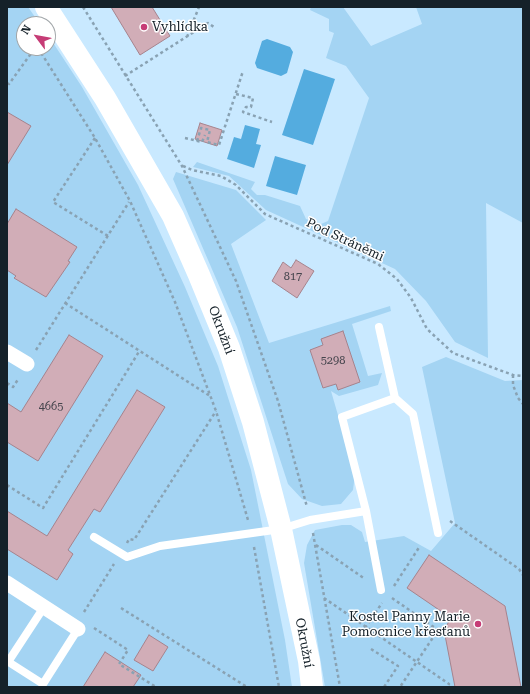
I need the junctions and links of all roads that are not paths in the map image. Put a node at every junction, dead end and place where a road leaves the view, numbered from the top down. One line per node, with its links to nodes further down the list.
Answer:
1 (46, 7): 7 (street, Okružní)
2 (379, 327): 5 (lane)
3 (7, 352): 4 (street)
4 (27, 364)
5 (394, 398): 6 (lane); 8 (lane)
6 (366, 511): 7 (lane); 11 (lane)
7 (281, 529): 9 (lane); 15 (street, Okružní)
8 (438, 533)
9 (94, 537)
10 (7, 583): 12 (street)
11 (381, 590)
12 (44, 607): 13 (street); 14 (lane)
13 (78, 629): 14 (lane)
14 (8, 662)
15 (312, 687)

